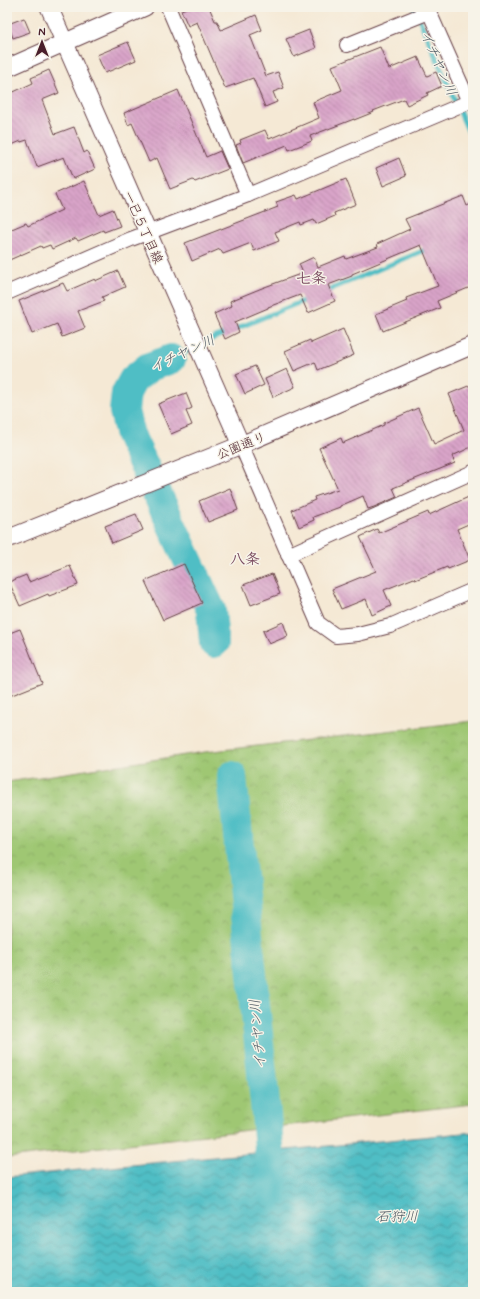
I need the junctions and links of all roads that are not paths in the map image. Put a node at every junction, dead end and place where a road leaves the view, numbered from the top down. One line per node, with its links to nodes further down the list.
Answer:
1 (49, 7): 5 (street, 一已５丁目線)
2 (145, 7): 5 (street)
3 (168, 7): 9 (street)
4 (428, 9): 6 (street); 8 (street)
5 (64, 43): 7 (street); 10 (street, 一已５丁目線)
6 (347, 45)
7 (7, 68)
8 (471, 101): 9 (street)
9 (248, 195): 10 (street)
10 (147, 234): 11 (street); 13 (street, 一已５丁目線)
11 (7, 293)
12 (473, 345): 13 (street, 公園通り)
13 (241, 445): 15 (street, 公園通り); 16 (street)
14 (473, 472): 16 (street)
15 (7, 540)
16 (288, 555): 17 (street)
17 (473, 590)

